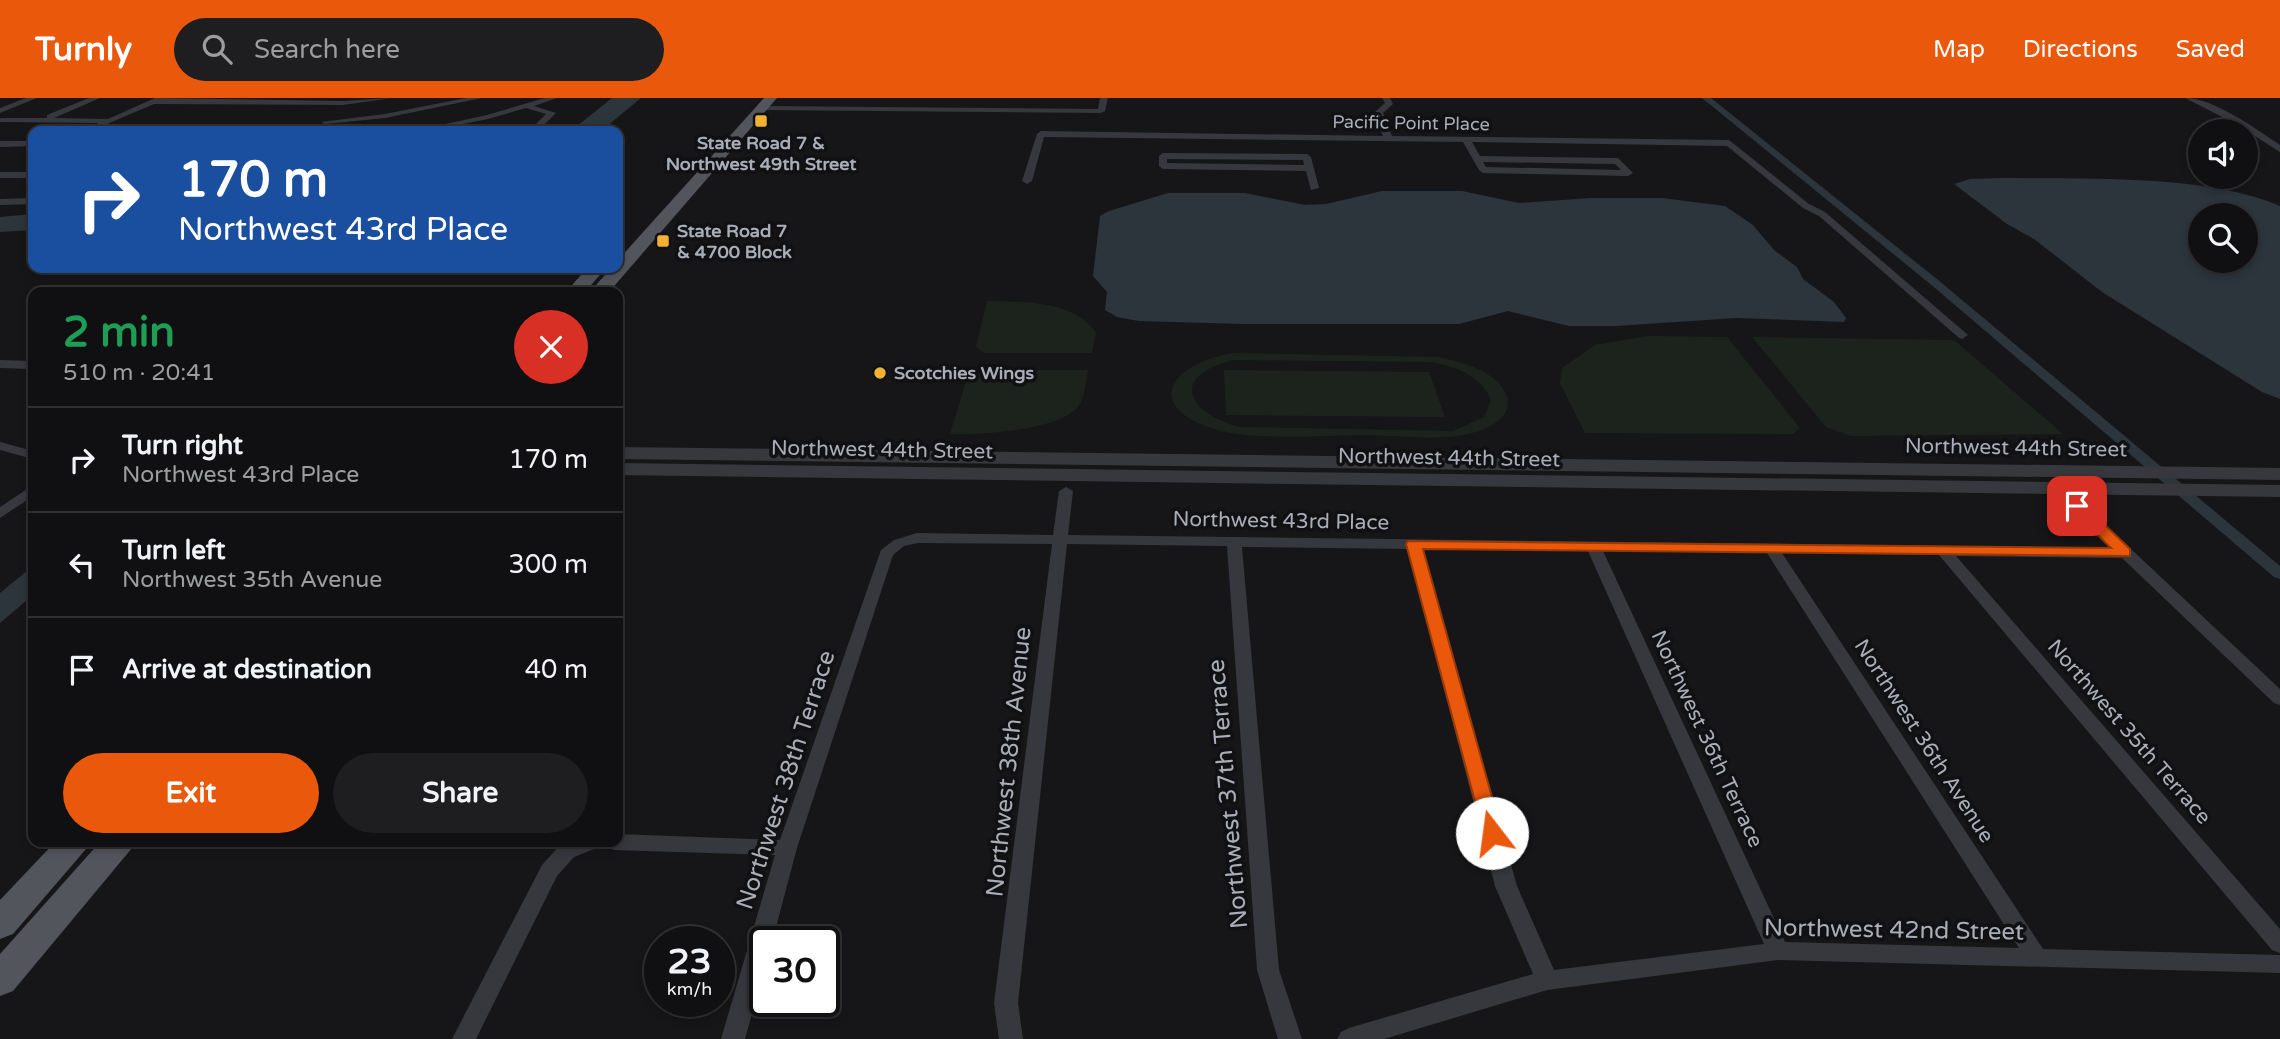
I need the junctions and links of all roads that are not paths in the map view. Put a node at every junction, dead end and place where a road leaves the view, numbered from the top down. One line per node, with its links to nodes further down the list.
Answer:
1 (33, 98): 20 (street)
2 (96, 98): 22 (street)
3 (226, 98): 15 (street)
4 (290, 98): 18 (street)
5 (352, 98): 16 (street)
6 (388, 98): 16 (street)
7 (478, 98): 24 (street)
8 (553, 98): 19 (street)
9 (566, 98): 19 (street)
10 (1104, 98): 17 (street)
11 (1387, 98): 30 (street)
12 (2189, 98): 35 (street)
13 (2202, 98): 32 (street)
14 (158, 100): 15 (street); 23 (street)
15 (217, 102): 18 (street)
16 (343, 103): 18 (street); 24 (street)
17 (766, 103): 45 (main road)
18 (279, 104)
19 (532, 108): 27 (street); 28 (street)
20 (0, 111)
21 (0, 120): 22 (street)
22 (41, 120): 23 (street)
23 (107, 121): 25 (street)
24 (324, 122): 26 (street)
25 (96, 126)
26 (320, 126)
27 (454, 126)
28 (538, 126)
29 (1303, 137): 30 (street, Pacific Point Place); 36 (street); 41 (street, Pacific Point Place)
30 (1388, 138): 31 (street, Pacific Point Place)
31 (1466, 139): 37 (street); 50 (street, Pacific Point Place)
32 (2280, 139)
33 (0, 146): 34 (street)
34 (28, 146)
35 (2280, 149)
36 (1307, 157): 38 (street); 38 (street)
37 (1477, 159): 37 (street)
38 (1309, 168): 42 (street)
39 (0, 175): 40 (street)
40 (28, 175)
41 (1027, 181)
42 (1314, 188)
43 (28, 201): 44 (street)
44 (0, 202)
45 (623, 265)
46 (592, 273): 48 (main road)
47 (616, 273): 49 (main road)
48 (580, 287)
49 (603, 287)
50 (1962, 335)
51 (0, 364): 52 (street)
52 (28, 365)
53 (0, 446): 55 (street)
54 (623, 453): 57 (street, Northwest 44th Street)
55 (28, 454)
56 (623, 469): 59 (street, Northwest 44th Street)
57 (2280, 474)
58 (1066, 491): 63 (street, Northwest 38th Avenue)
59 (2280, 491)
60 (28, 493): 62 (street)
61 (2077, 506): 70 (street)
62 (0, 514)
63 (1059, 540): 64 (street, Northwest 43rd Place); 65 (street, Northwest 43rd Place); 88 (street, Northwest 38th Avenue)
64 (1234, 542): 66 (street, Northwest 43rd Place); 89 (street, Northwest 37th Terrace)
65 (899, 543): 77 (street, Northwest 38th Terrace)
66 (1414, 544): 67 (street, Northwest 43rd Place); 85 (street)
67 (1593, 546): 68 (street, Northwest 43rd Place); 81 (street, Northwest 36th Terrace)
68 (1771, 548): 69 (street, Northwest 43rd Place); 82 (street, Northwest 36th Avenue)
69 (1943, 550): 70 (street, Northwest 43rd Place); 80 (street, Northwest 35th Terrace)
70 (2125, 553): 71 (street)
71 (2280, 699)
72 (623, 842): 77 (street)
73 (70, 847): 79 (main road)
74 (101, 847): 78 (main road)
75 (116, 847): 78 (main road)
76 (578, 847): 86 (street)
77 (787, 848): 87 (street, Northwest 38th Terrace)
78 (65, 906): 84 (main road)
79 (0, 924)
80 (2280, 944)
81 (1778, 951): 82 (street, Northwest 42nd Street); 85 (street, Northwest 42nd Street)
82 (2038, 959): 83 (street, Northwest 42nd Street)
83 (2280, 964)
84 (0, 980)
85 (1546, 980): 90 (street, Northwest 42nd Street)
86 (464, 1039)
87 (733, 1039)
88 (1011, 1039)
89 (1290, 1039)
90 (1349, 1039)

